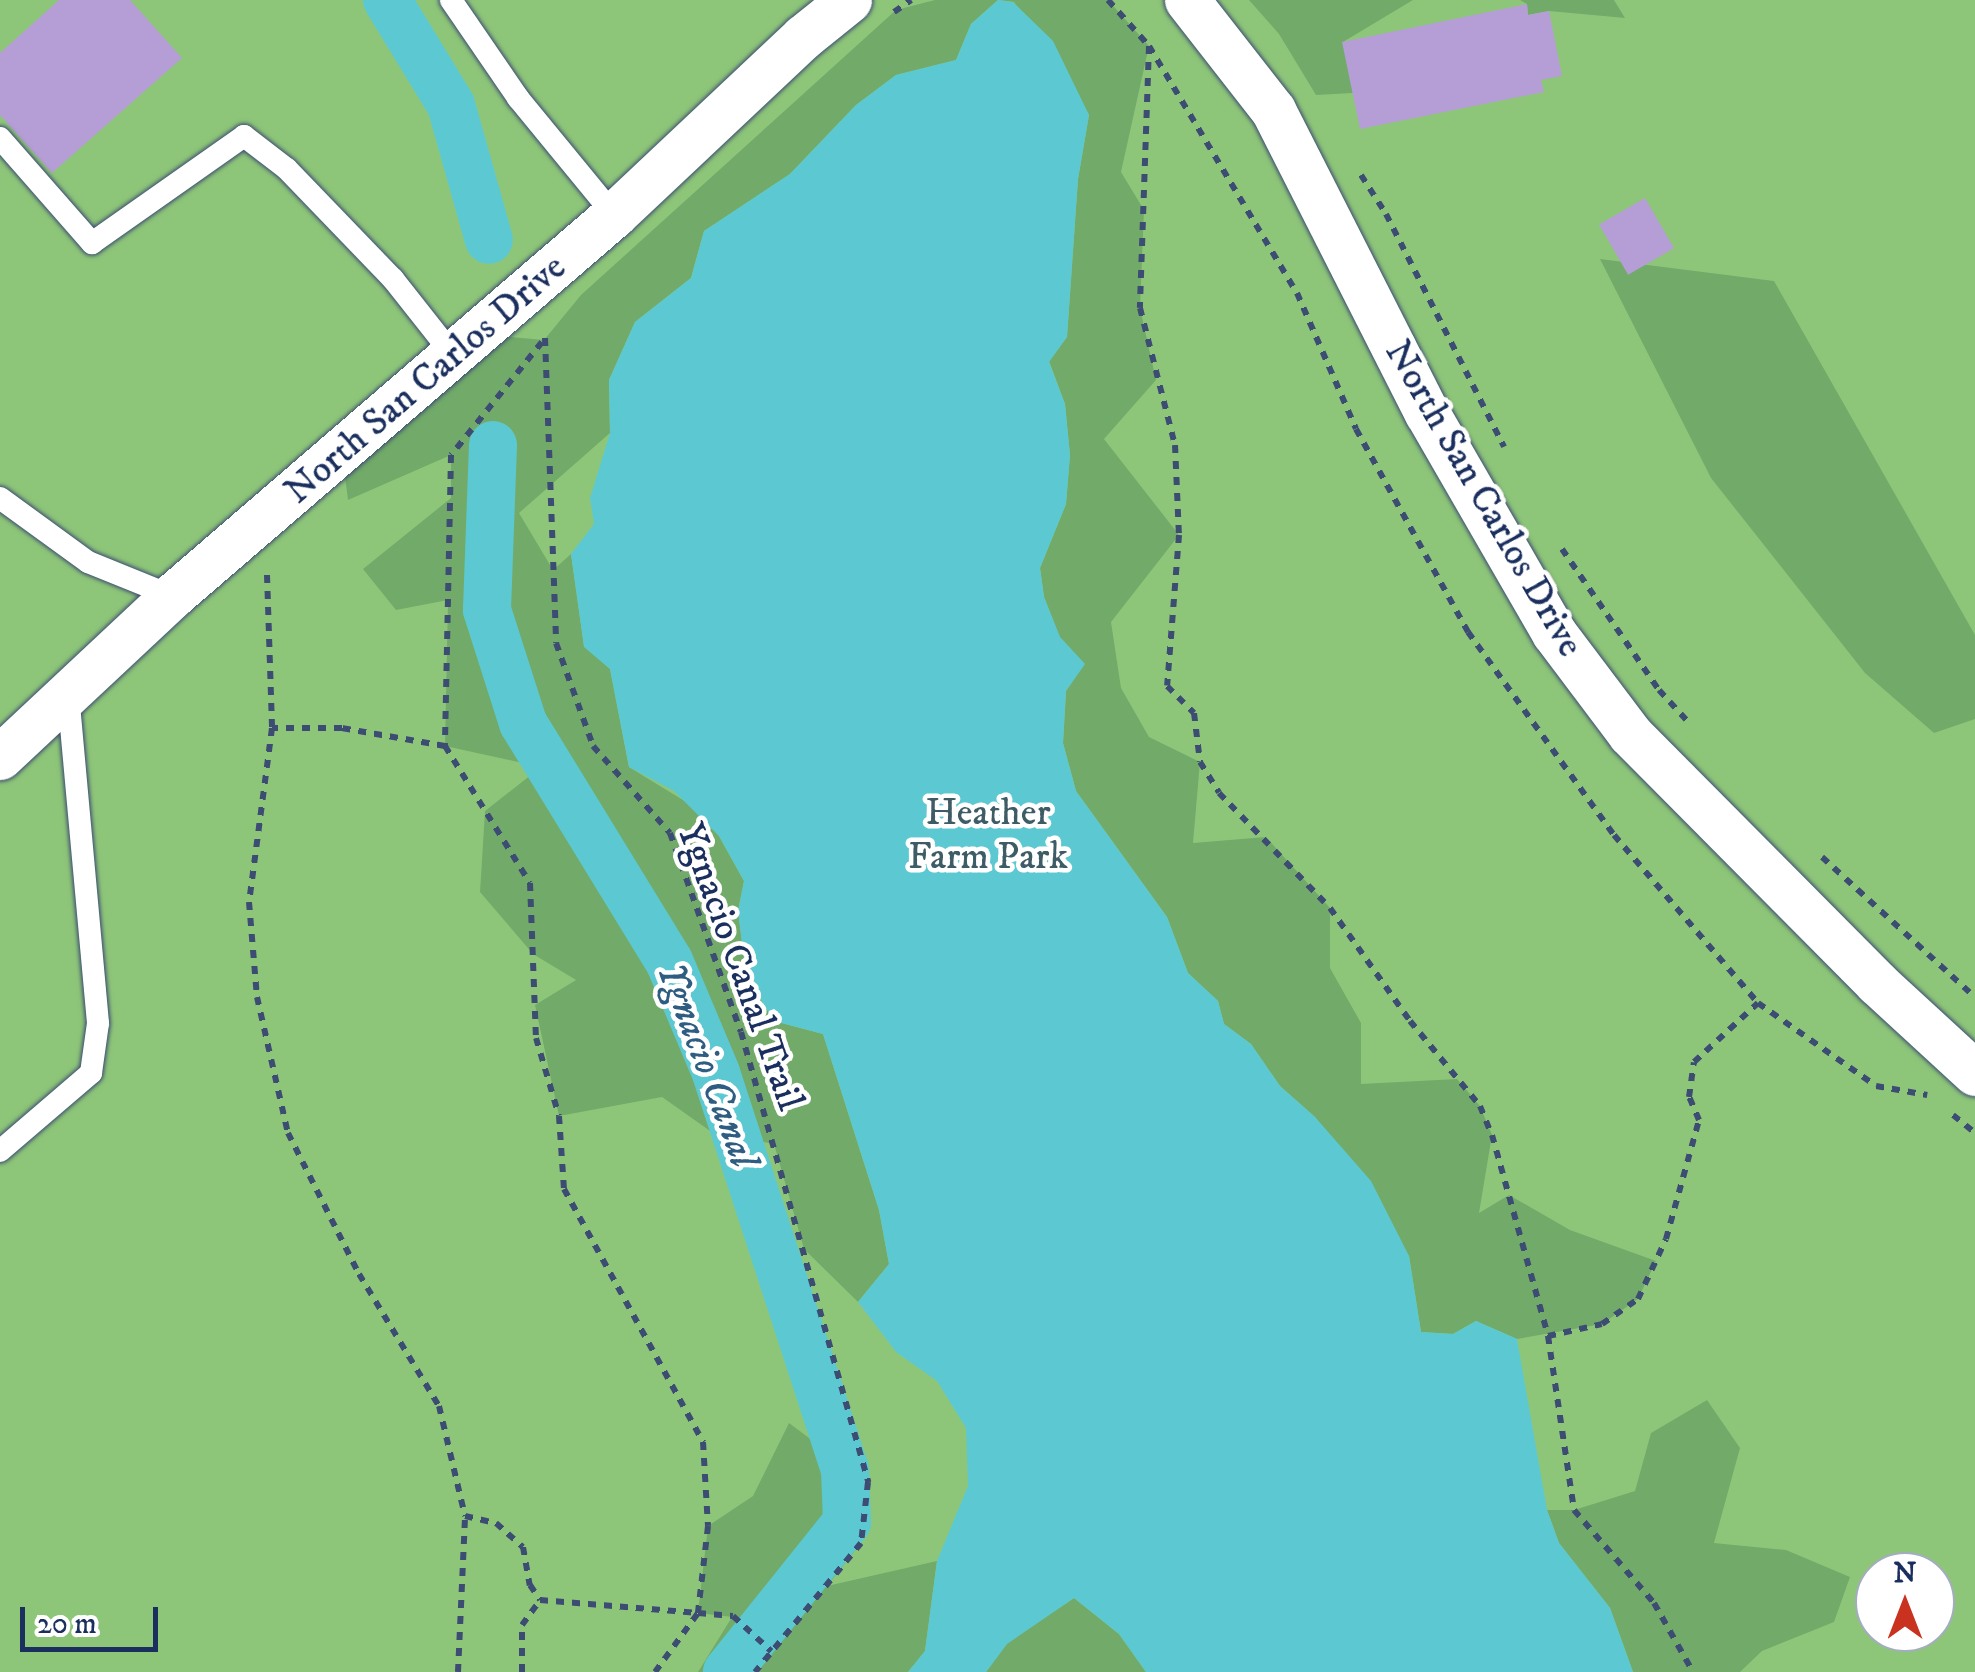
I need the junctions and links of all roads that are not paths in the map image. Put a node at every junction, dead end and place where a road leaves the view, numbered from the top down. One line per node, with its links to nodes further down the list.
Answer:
1 (452, 0): 5 (lane)
2 (1187, 0): 11 (street, North San Carlos Drive)
3 (866, 11): 5 (street, North San Carlos Drive)
4 (0, 138): 6 (lane)
5 (614, 215): 6 (street, North San Carlos Drive)
6 (453, 356): 8 (street, North San Carlos Drive)
7 (0, 498): 8 (lane)
8 (172, 596): 9 (street, North San Carlos Drive)
9 (68, 696): 10 (street, North San Carlos Drive); 12 (lane)
10 (0, 757)
11 (1975, 1074)
12 (0, 1151)

